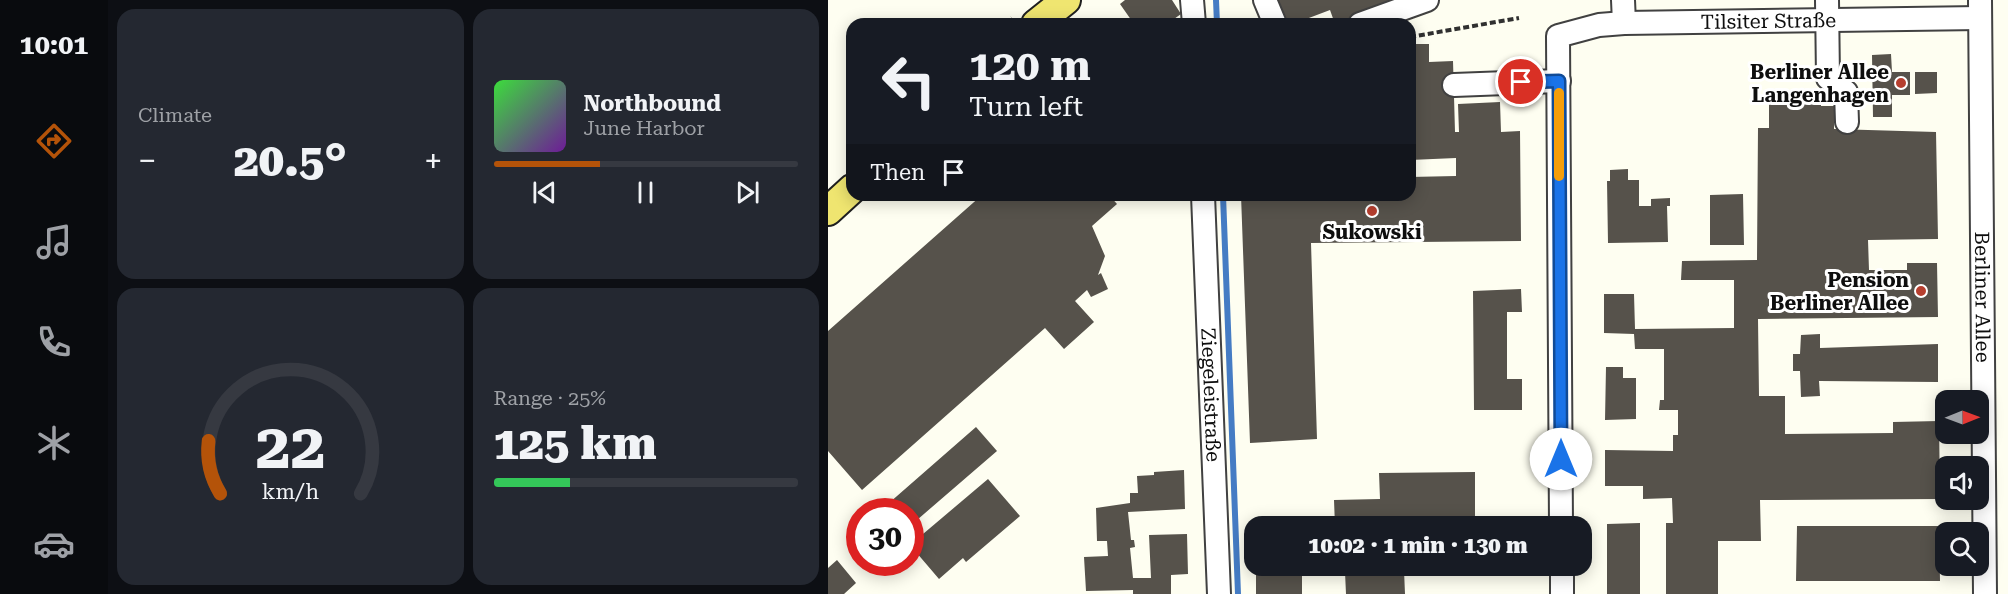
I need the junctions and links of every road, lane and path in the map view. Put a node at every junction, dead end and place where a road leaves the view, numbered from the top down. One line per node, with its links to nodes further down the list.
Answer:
1 (1066, 0): 9 (main road)
2 (1192, 0): 10 (street)
3 (1264, 0): 11 (street)
4 (1427, 0): 12 (street)
5 (1623, 0): 14 (street)
6 (1980, 9): 8 (street, Tilsiter Straße); 26 (street, Berliner Allee)
7 (1827, 10): 8 (street, Tilsiter Straße); 14 (street, Tilsiter Straße); 18 (street)
8 (1881, 10)
9 (1044, 18)
10 (1194, 18)
11 (1272, 18)
12 (1377, 18)
13 (1518, 18): 15 (path)
14 (1624, 23): 16 (street, Tilsiter Straße)
15 (1416, 37)
16 (1559, 81): 17 (street); 22 (street)
17 (1454, 85)
18 (1846, 122)
19 (846, 194): 21 (main road)
20 (1203, 201): 24 (street, Ziegeleistraße)
21 (828, 211)
22 (1562, 516)
23 (1562, 576): 25 (street)
24 (1219, 594)
25 (1562, 594)
26 (1985, 594)

